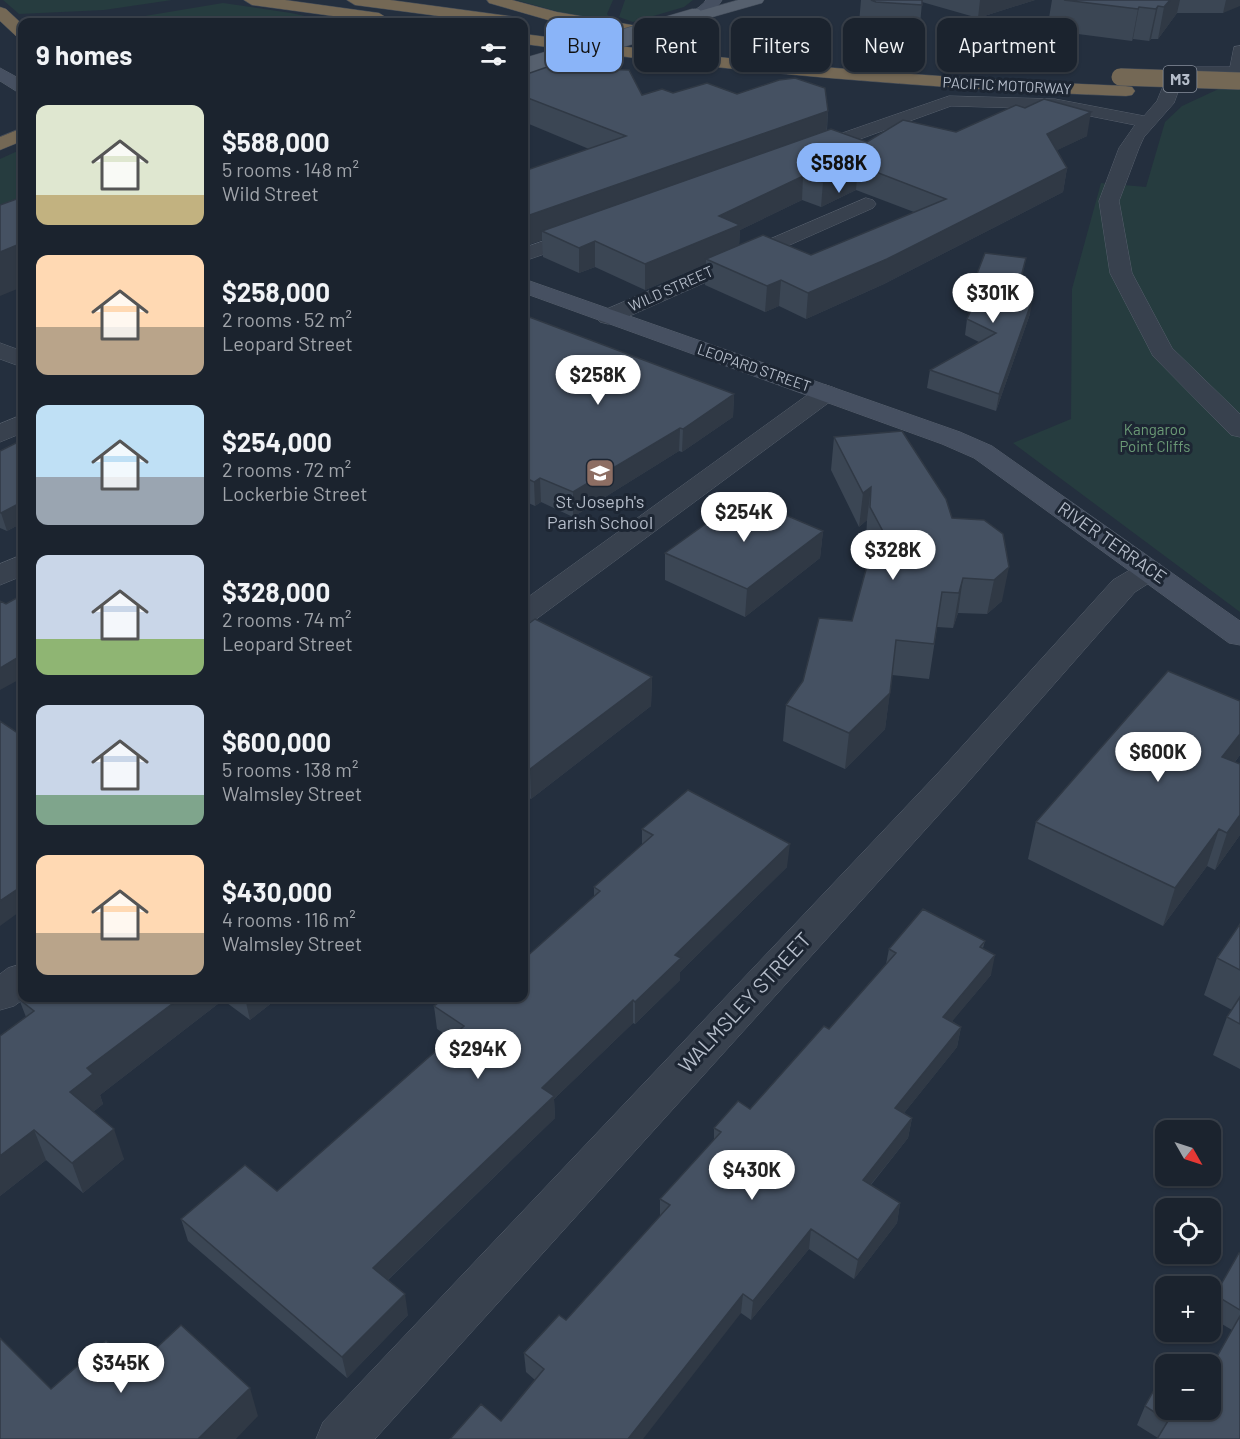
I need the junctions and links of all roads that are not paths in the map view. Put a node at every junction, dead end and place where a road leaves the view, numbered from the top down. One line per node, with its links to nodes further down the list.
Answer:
1 (355, 0): 9 (highway)
2 (495, 0): 12 (highway)
3 (714, 0): 7 (main road)
4 (756, 0): 7 (main road)
5 (258, 1): 8 (highway)
6 (0, 12): 11 (highway)
7 (695, 17): 15 (main road, bridge)
8 (381, 18)
9 (487, 18)
10 (528, 24): 17 (highway, PACIFIC MOTORWAY / M3)
11 (18, 29)
12 (634, 30)
13 (528, 40): 22 (highway, PACIFIC MOTORWAY / M3)
14 (1240, 51): 27 (street)
15 (528, 66)
16 (528, 67): 18 (highway)
17 (937, 67)
18 (546, 68)
19 (994, 72): 25 (highway, PACIFIC MOTORWAY / M3)
20 (0, 73): 24 (main road)
21 (662, 74): 22 (highway)
22 (867, 77): 25 (highway, PACIFIC MOTORWAY / M3)
23 (1240, 81): 25 (highway, PACIFIC MOTORWAY / M3, bridge)
24 (18, 84)
25 (1123, 84): 26 (highway, PACIFIC MOTORWAY / M3)
26 (1240, 95)
27 (1148, 122): 30 (street); 40 (street)
28 (18, 136): 29 (highway)
29 (0, 144)
30 (786, 159)
31 (866, 204): 35 (street, WILD STREET)
32 (600, 227): 33 (street)
33 (528, 254)
34 (528, 287): 35 (main road, LEOPARD STREET)
35 (608, 317): 38 (main road, LEOPARD STREET)
36 (0, 350): 37 (street)
37 (18, 358)
38 (826, 393): 42 (main road, LEOPARD STREET); 46 (street)
39 (18, 425): 41 (street)
40 (1240, 429)
41 (0, 434)
42 (983, 452): 44 (main road, RIVER TERRACE)
43 (18, 566): 45 (street)
44 (1150, 570): 47 (main road, RIVER TERRACE); 50 (street, WALMSLEY STREET)
45 (0, 576)
46 (528, 611)
47 (1240, 636)
48 (18, 982): 49 (street)
49 (0, 995)
50 (341, 1439)

